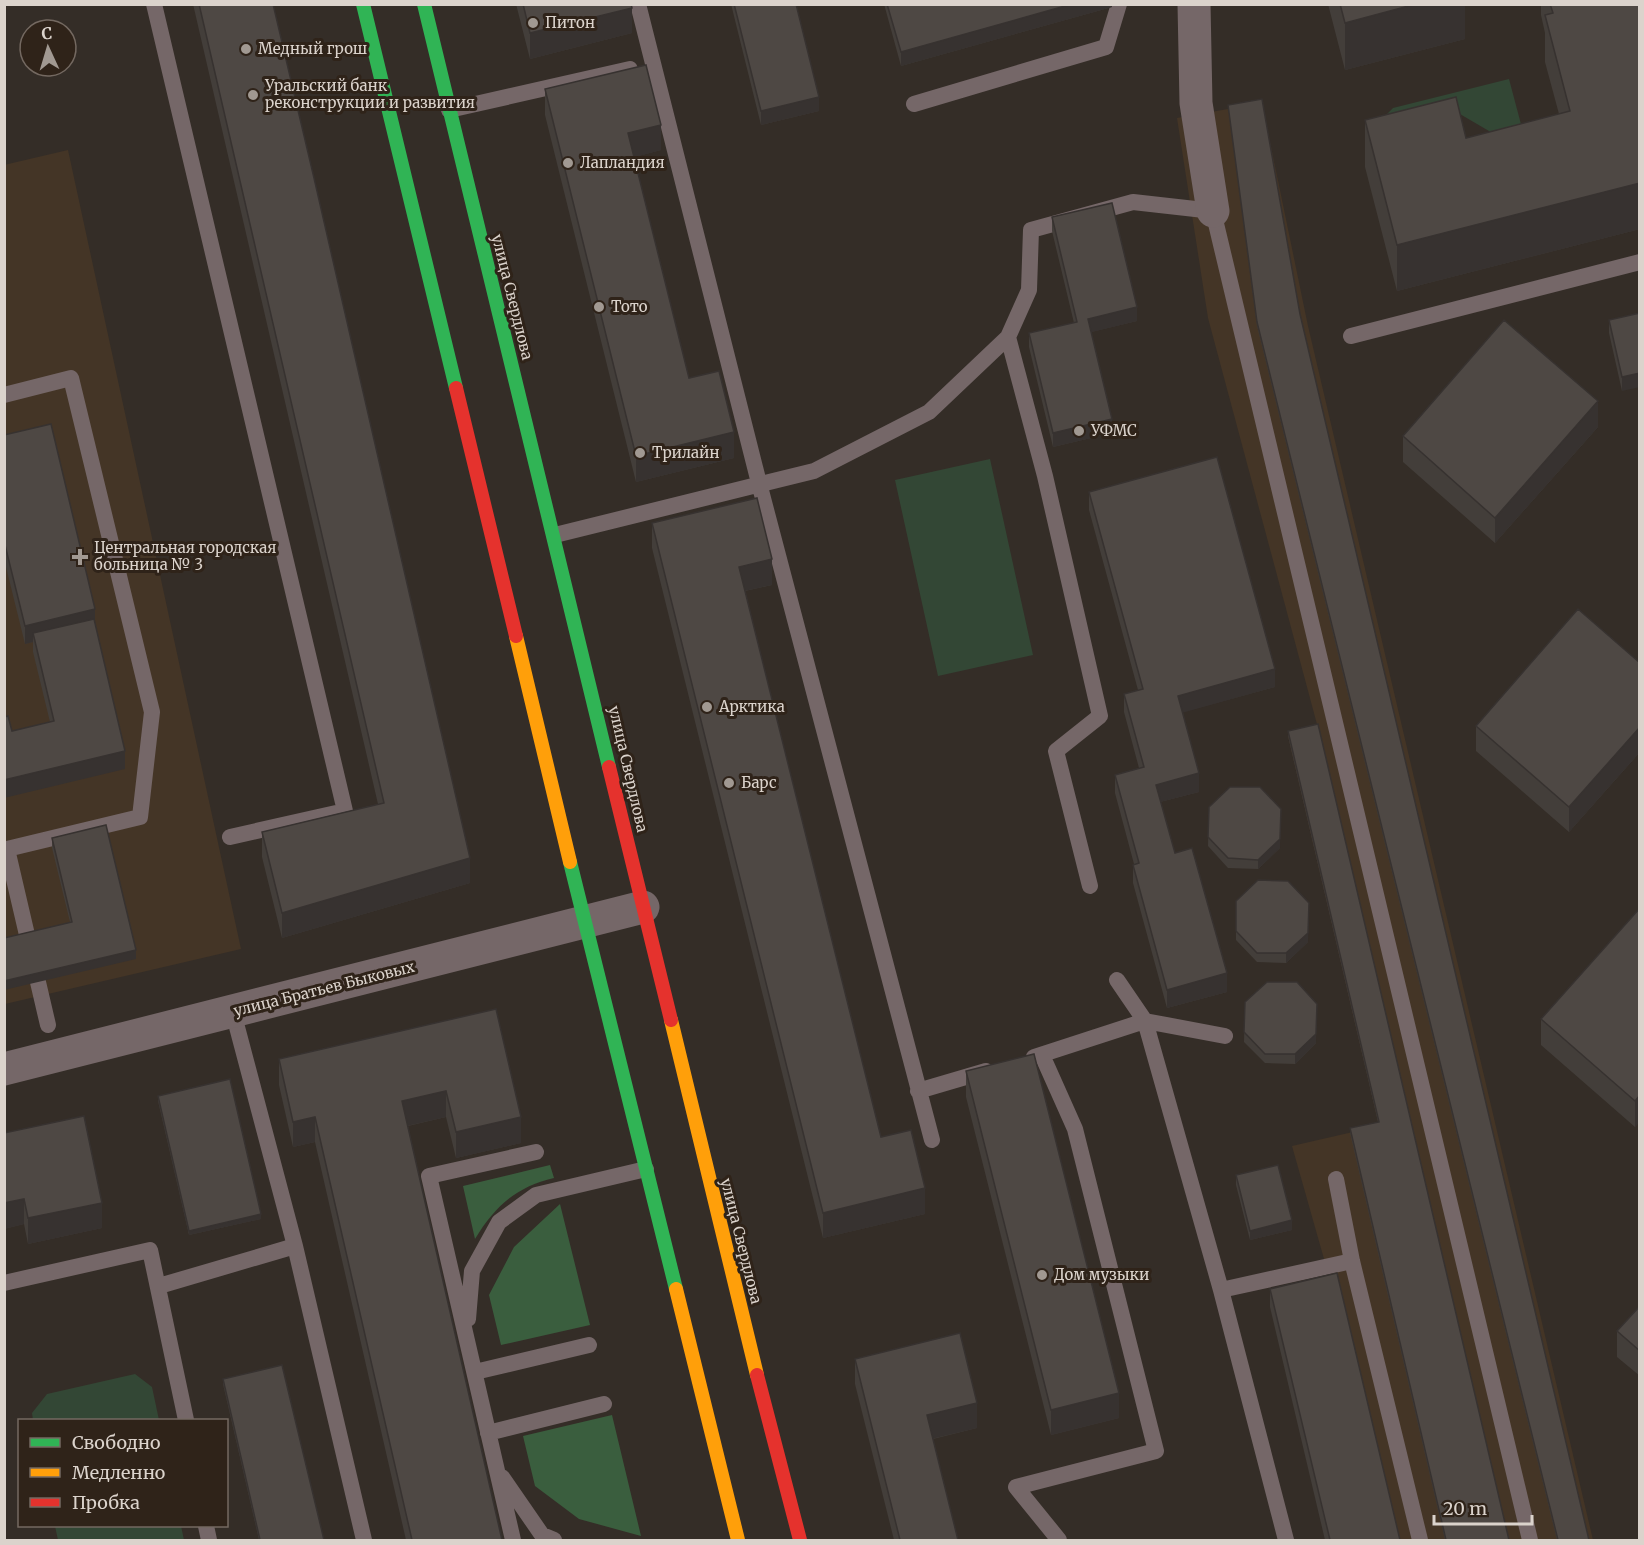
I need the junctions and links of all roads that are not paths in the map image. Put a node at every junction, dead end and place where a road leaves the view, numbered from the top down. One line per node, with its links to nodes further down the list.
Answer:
1 (154, 4): 17 (lane)
2 (363, 4): 20 (main road)
3 (424, 4): 9 (main road, улица Свердлова)
4 (638, 4): 7 (lane)
5 (1119, 4): 8 (lane)
6 (1194, 4): 10 (street)
7 (654, 63): 9 (lane); 15 (lane)
8 (914, 104)
9 (449, 110): 16 (main road, улица Свердлова)
10 (1213, 211): 13 (lane); 55 (lane)
11 (1640, 262): 12 (lane)
12 (1351, 336)
13 (1008, 337): 15 (lane); 18 (lane)
14 (4, 395): 24 (lane)
15 (759, 483): 16 (lane); 30 (lane)
16 (555, 535): 19 (main road, улица Свердлова)
17 (230, 837)
18 (1090, 886)
19 (643, 907): 20 (street, улица Братьев Быковых); 51 (main road, улица Свердлова)
20 (585, 924): 22 (street, улица Братьев Быковых); 33 (main road)
21 (1117, 980): 23 (lane)
22 (233, 1012): 29 (street, улица Братьев Быковых); 35 (lane)
23 (1145, 1021): 25 (lane); 26 (lane); 39 (lane)
24 (48, 1025)
25 (1225, 1036)
26 (1042, 1055): 27 (lane); 52 (lane)
27 (1020, 1061)
28 (997, 1068): 30 (lane)
29 (4, 1069)
30 (918, 1091): 31 (lane)
31 (932, 1140)
32 (536, 1152): 40 (lane)
33 (646, 1169): 40 (lane); 50 (main road)
34 (1336, 1179): 36 (lane)
35 (295, 1246): 38 (lane); 47 (lane)
36 (1352, 1261): 39 (lane); 54 (lane)
37 (4, 1283): 38 (lane)
38 (159, 1286): 44 (lane)
39 (1221, 1290): 53 (lane)
40 (466, 1336): 42 (lane)
41 (589, 1345): 42 (lane)
42 (475, 1372): 45 (lane)
43 (604, 1404): 45 (lane)
44 (186, 1419)
45 (488, 1433): 46 (lane)
46 (496, 1469): 48 (lane); 49 (lane)
47 (364, 1540)
48 (513, 1540)
49 (554, 1540)
50 (738, 1540)
51 (800, 1540)
52 (1059, 1540)
53 (1286, 1540)
54 (1420, 1540)
55 (1530, 1540)

